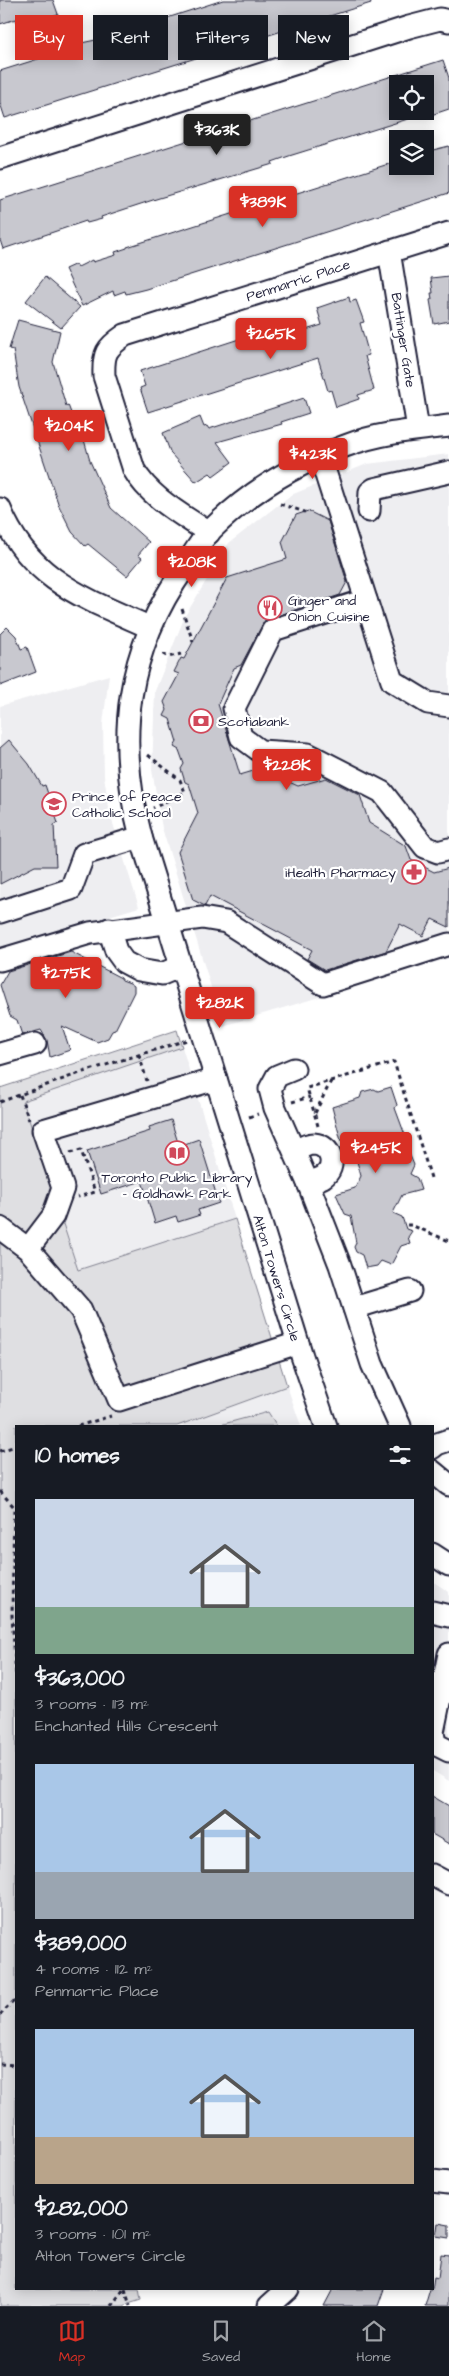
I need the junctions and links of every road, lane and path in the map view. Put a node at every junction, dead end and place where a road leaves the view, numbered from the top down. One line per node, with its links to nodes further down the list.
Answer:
1 (449, 21): 2 (street)
2 (0, 158)
3 (449, 233): 4 (street, Penmarric Place)
4 (389, 251): 6 (street, Battinger Gate); 13 (street, Penmarric Place)
5 (449, 426): 6 (street, Alton Towers Circle)
6 (418, 429): 7 (street, Alton Towers Circle)
7 (320, 456): 13 (street, Alton Towers Circle); 14 (street)
8 (449, 472): 11 (street)
9 (280, 504): 12 (path)
10 (0, 509): 16 (street)
11 (369, 511)
12 (305, 512)
13 (208, 533): 16 (street, Alton Towers Circle)
14 (366, 600): 20 (street); 24 (street)
15 (182, 609): 17 (path)
16 (149, 627): 23 (street, Alton Towers Circle)
17 (193, 642)
18 (163, 654): 19 (path)
19 (181, 654)
20 (449, 706)
21 (148, 755): 22 (path)
22 (155, 807)
23 (141, 837): 25 (street); 26 (street, Alton Towers Circle)
24 (449, 849)
25 (0, 912)
26 (168, 922): 27 (street); 28 (street); 30 (street, Alton Towers Circle)
27 (109, 929): 29 (street); 30 (street)
28 (449, 944)
29 (0, 960)
30 (181, 966): 36 (street, Alton Towers Circle)
31 (189, 1039): 34 (path)
32 (35, 1044): 33 (street)
33 (0, 1054)
34 (139, 1055): 38 (path); 39 (path)
35 (294, 1069): 44 (street)
36 (216, 1079): 39 (street); 53 (street, Alton Towers Circle)
37 (331, 1080): 41 (path); 41 (path); 45 (path)
38 (20, 1095): 40 (path); 43 (path)
39 (152, 1099): 43 (street)
40 (0, 1102)
41 (315, 1114): 42 (path)
42 (319, 1129)
43 (43, 1130): 50 (street)
44 (294, 1151): 46 (street); 46 (street)
45 (432, 1181)
46 (308, 1183): 52 (street)
47 (407, 1225): 49 (path)
48 (0, 1228): 50 (street)
49 (449, 1240)
50 (28, 1249): 53 (street)
51 (410, 1291): 52 (street)
52 (354, 1308): 55 (street)
53 (298, 1343): 54 (street, Alton Towers Circle)
54 (326, 1425)
55 (400, 1425)
56 (449, 1440): 58 (street)
57 (15, 1446): 59 (path)
58 (434, 1446)
59 (0, 1451)
60 (434, 1473): 61 (street)
61 (449, 1485)
62 (0, 1490): 64 (path)
63 (15, 1504): 64 (path)
64 (14, 1507): 70 (path)
65 (434, 1555): 66 (street)
66 (449, 1565)
67 (434, 1612): 68 (street)
68 (449, 1616)
69 (449, 1654): 71 (street)
70 (15, 1655)
71 (434, 1727)
72 (434, 1738): 73 (street)
73 (449, 1751)
74 (434, 1876): 75 (street)
75 (449, 1884)
76 (15, 2003): 77 (path)
77 (0, 2015)
78 (0, 2064): 79 (path)
79 (15, 2065)
80 (434, 2181): 81 (street)
81 (449, 2184)
82 (123, 2290): 85 (path)
83 (124, 2290): 86 (path)
84 (287, 2290): 87 (street)
85 (111, 2306)
86 (130, 2306)
87 (269, 2306)

